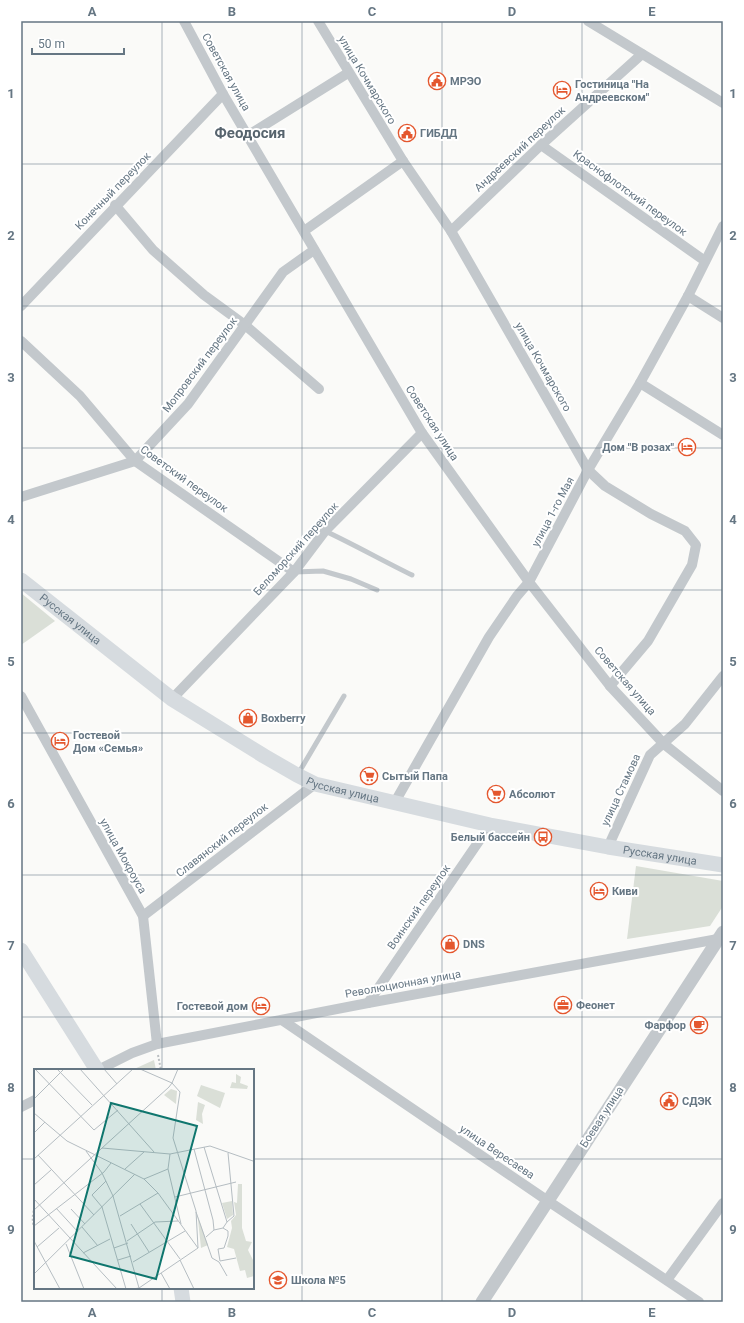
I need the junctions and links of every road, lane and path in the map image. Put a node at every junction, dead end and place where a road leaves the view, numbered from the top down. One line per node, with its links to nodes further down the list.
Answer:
1 (184, 21): 6 (street, Советская улица)
2 (318, 21): 5 (street, улица Кочмарского)
3 (588, 21): 4 (street)
4 (642, 54): 7 (street); 9 (street, Андреевский переулок)
5 (348, 73): 8 (street); 10 (street, улица Кочмарского)
6 (223, 94): 8 (street, Советская улица); 11 (street, Конечный переулок)
7 (723, 103)
8 (247, 136): 13 (street, Советская улица)
9 (541, 145): 14 (street, Андреевский переулок); 16 (street, Краснофлотский переулок)
10 (403, 161): 13 (street); 14 (street, улица Кочмарского)
11 (116, 205): 18 (street, Конечный переулок); 20 (street)
12 (723, 226): 16 (street, улица 1-го Мая)
13 (304, 231): 15 (street, Советская улица)
14 (451, 231): 27 (street, улица Кочмарского)
15 (314, 250): 20 (street, Мопровский переулок); 24 (street, Советская улица)
16 (705, 262): 17 (street, улица 1-го Мая)
17 (688, 296): 19 (street); 22 (street, улица 1-го Мая)
18 (21, 306)
19 (723, 318)
20 (245, 325): 23 (street); 26 (street, Мопровский переулок)
21 (21, 341): 26 (street, Советский переулок)
22 (640, 383): 25 (street); 27 (street, улица 1-го Мая)
23 (319, 389)
24 (422, 434): 29 (street, Беломорский переулок); 33 (street, Советская улица)
25 (723, 435)
26 (135, 460): 28 (street, Мопровский переулок); 30 (street, Советский переулок)
27 (588, 470): 33 (street, улица 1-го Мая); 36 (street, улица Кочмарского)
28 (21, 497)
29 (325, 531): 30 (street, Беломорский переулок); 31 (lane)
30 (294, 572): 34 (lane); 38 (street, Беломорский переулок)
31 (412, 575)
32 (21, 580): 38 (main road, Русская улица)
33 (529, 582): 36 (street, Советская улица); 44 (street, улица 1-го Мая)
34 (377, 590)
35 (723, 676): 40 (street, улица Стамова)
36 (610, 686): 40 (street, Советская улица)
37 (344, 696): 41 (lane)
38 (172, 699): 41 (main road, Русская улица)
39 (22, 700): 48 (street, улица Мокроуса)
40 (664, 744): 43 (street, Советская улица); 46 (street, улица Стамова)
41 (297, 775): 42 (main road, Русская улица)
42 (315, 784): 44 (main road, Русская улица); 48 (street, Славянский переулок)
43 (723, 792)
44 (394, 802): 45 (main road, Русская улица)
45 (490, 825): 46 (main road, Русская улица); 51 (street, Воинский переулок)
46 (608, 847): 47 (main road, Русская улица)
47 (723, 865)
48 (143, 916): 53 (street, улица Мокроуса)
49 (720, 936): 51 (street, Революционная улица); 59 (street, Боевая улица)
50 (21, 950): 54 (main road)
51 (368, 1003): 52 (street, Революционная улица)
52 (282, 1020): 53 (street, Революционная улица); 59 (street, улица Вересаева)
53 (157, 1044): 55 (street, Революционная улица); 56 (path)
54 (96, 1069)
55 (99, 1069)
56 (161, 1069)
57 (34, 1100): 58 (street)
58 (21, 1107)
59 (548, 1201): 63 (street, улица Вересаева); 66 (street, Боевая улица)
60 (723, 1203): 63 (street)
61 (34, 1210): 62 (path)
62 (34, 1228)
63 (667, 1280): 67 (street, улица Вересаева)
64 (181, 1289): 65 (main road)
65 (182, 1302)
66 (482, 1302)
67 (699, 1302)

